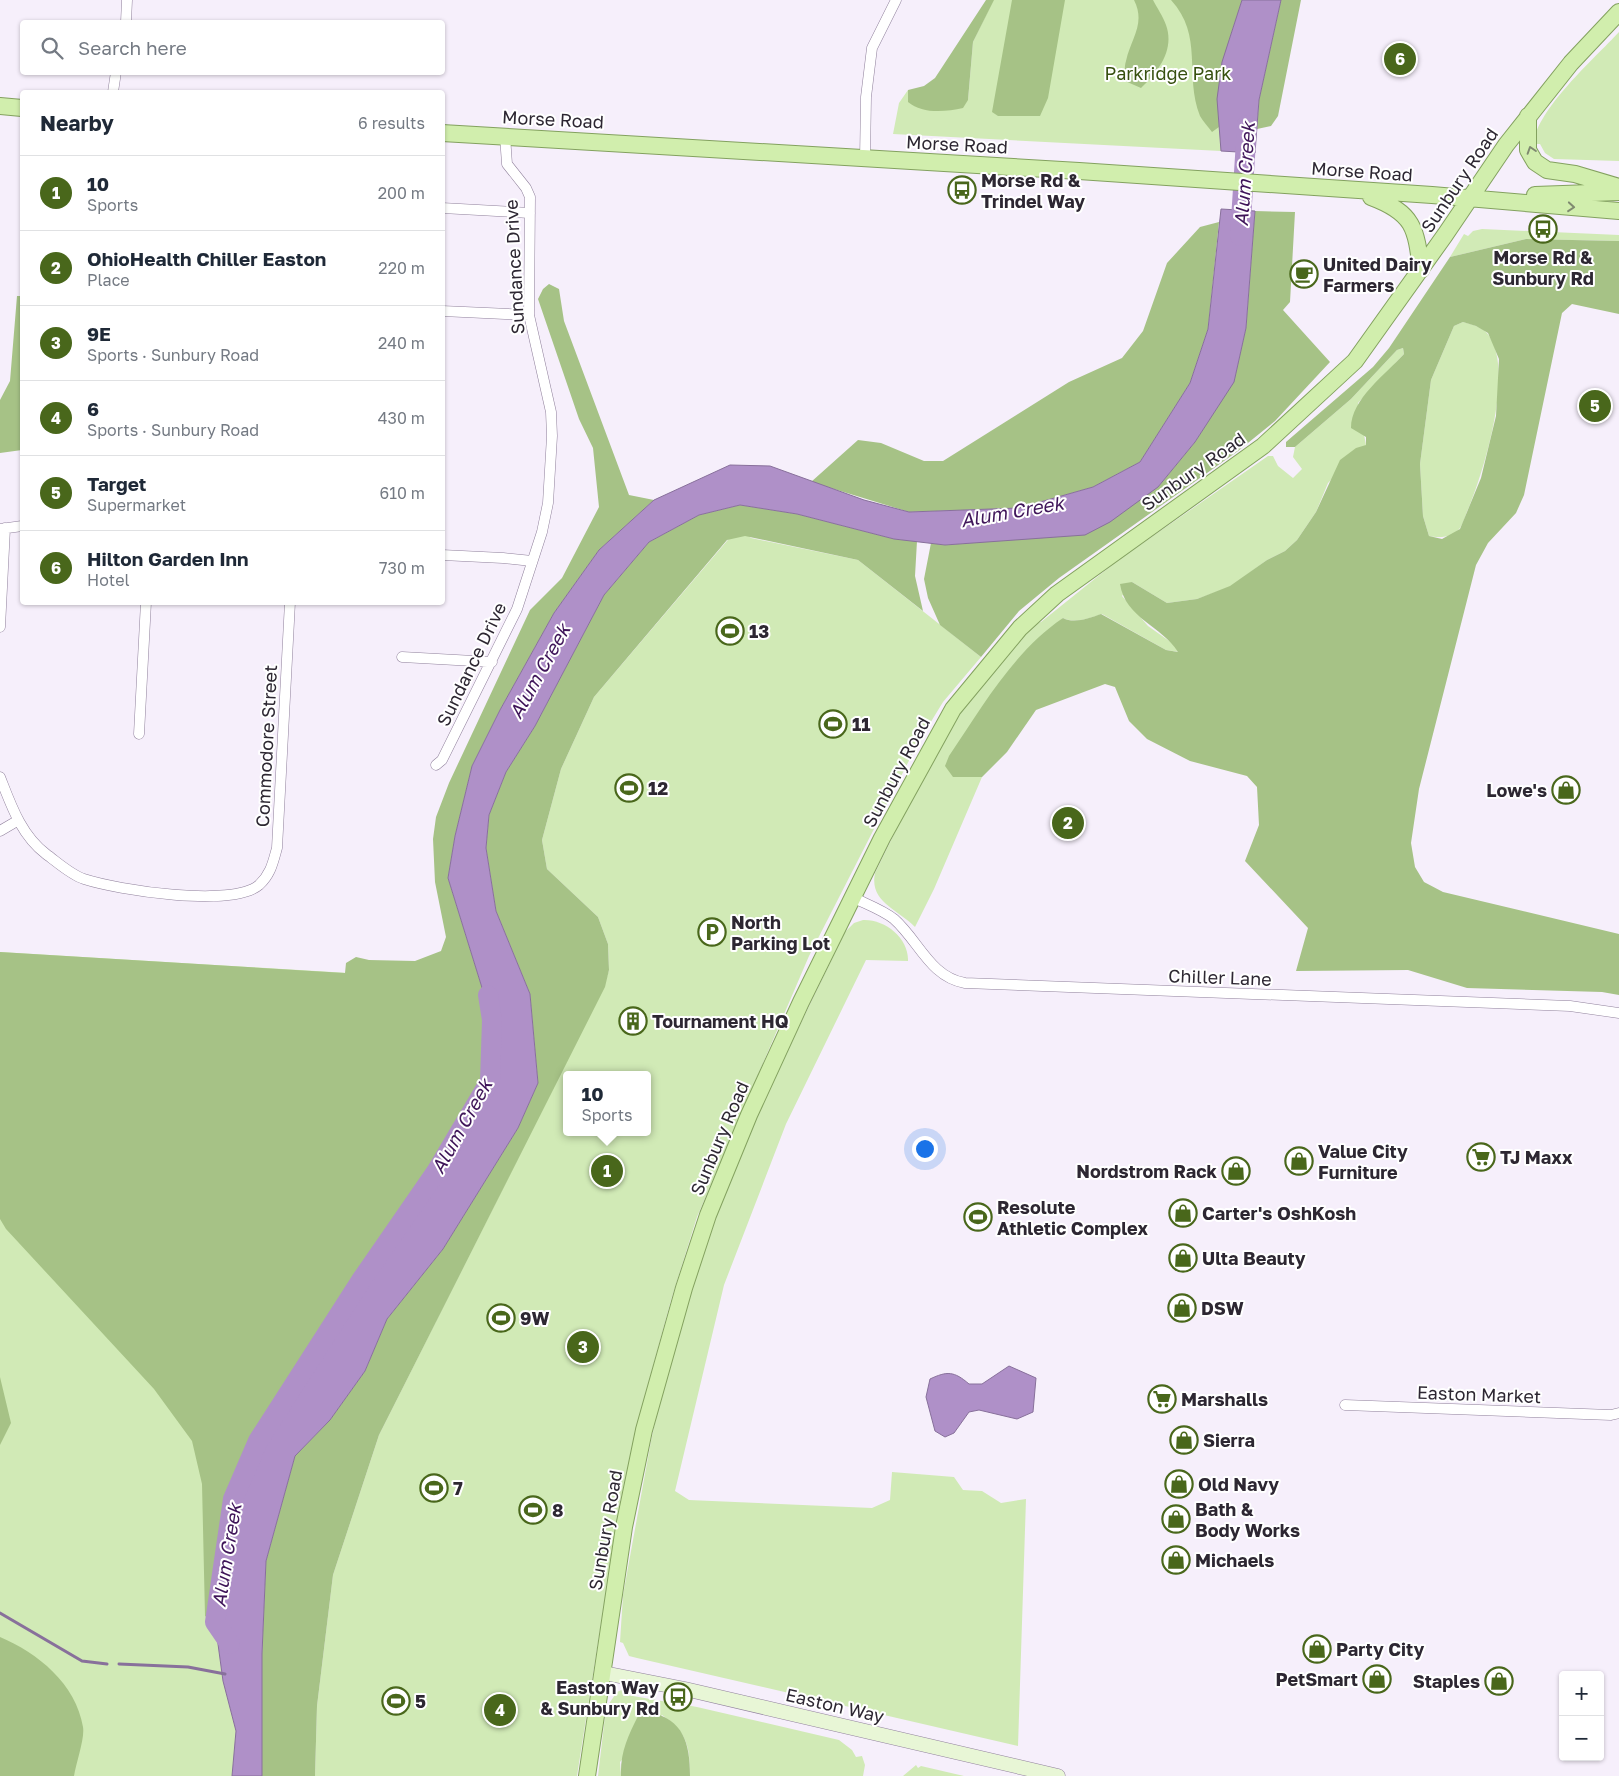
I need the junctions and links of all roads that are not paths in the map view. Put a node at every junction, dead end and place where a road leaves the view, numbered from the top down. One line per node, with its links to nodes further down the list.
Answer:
1 (127, 0): 4 (street)
2 (896, 0): 12 (street)
3 (1619, 12): 9 (main road, Sunbury Road)
4 (126, 20)
5 (116, 75): 6 (street)
6 (113, 90)
7 (0, 106): 8 (main road)
8 (20, 108)
9 (1528, 116): 13 (main road, one-way to 9); 16 (main road, Sunbury Road)
10 (445, 133): 11 (main road, Morse Road)
11 (505, 136): 12 (main road, Morse Road); 19 (street, Sundance Drive)
12 (865, 159): 14 (main road, Morse Road)
13 (1619, 187)
14 (1355, 191): 16 (main road, Morse Road); 20 (main road)
15 (1619, 192): 16 (main road, Morse Road)
16 (1470, 198): 18 (main road, Morse Road, one-way to 18); 20 (main road, Sunbury Road)
17 (445, 208): 19 (street)
18 (1619, 211)
19 (530, 213): 22 (street, Sundance Drive)
20 (1421, 270): 37 (main road, Sunbury Road)
21 (445, 311): 22 (street)
22 (529, 315): 26 (street, Sundance Drive)
23 (20, 526): 24 (street)
24 (2, 528): 29 (street)
25 (445, 555): 26 (street)
26 (532, 561): 31 (street, Sundance Drive)
27 (146, 605): 32 (street)
28 (290, 605): 35 (street, Commodore Street)
29 (0, 627)
30 (402, 657): 31 (street)
31 (492, 662): 33 (street, Sundance Drive)
32 (140, 734)
33 (436, 765)
34 (0, 777): 35 (street)
35 (17, 821): 36 (street)
36 (0, 831)
37 (852, 897): 38 (street, Chiller Lane); 41 (main road, Sunbury Road)
38 (1619, 1013)
39 (1345, 1405): 40 (street, Easton Market)
40 (1616, 1416)
41 (604, 1673): 42 (main road, Sunbury Road); 43 (main road, Easton Way)
42 (587, 1776)
43 (1058, 1776)

